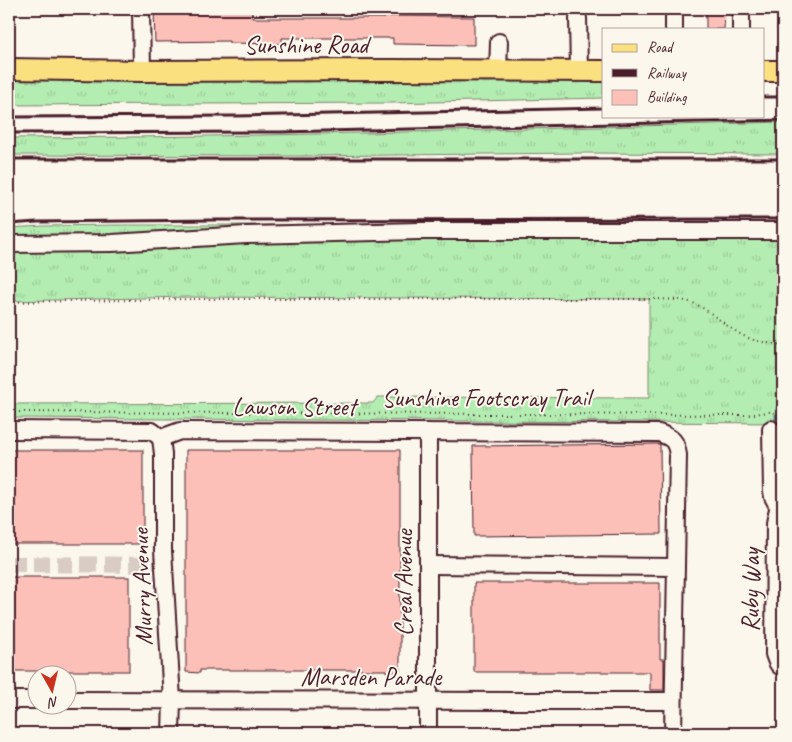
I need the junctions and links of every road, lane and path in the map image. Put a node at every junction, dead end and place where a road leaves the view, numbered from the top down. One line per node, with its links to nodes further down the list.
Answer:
1 (141, 9): 7 (street)
2 (741, 9): 4 (street)
3 (578, 18): 9 (street)
4 (741, 28)
5 (499, 42): 8 (street)
6 (9, 69): 7 (main road, Sunshine Road)
7 (142, 71): 8 (main road, Sunshine Road)
8 (498, 71): 9 (main road, Sunshine Road)
9 (579, 71): 10 (main road, Sunshine Road)
10 (602, 71)
11 (764, 71): 12 (main road)
12 (783, 71)
13 (783, 231): 14 (street)
14 (9, 244)
15 (9, 302): 16 (path)
16 (783, 345)
17 (9, 412): 18 (path, Sunshine Footscray Trail)
18 (783, 414)
19 (771, 429): 23 (street, Ruby Way)
20 (9, 430): 22 (street)
21 (428, 432): 22 (street, Lawson Street); 24 (street, Creal Avenue); 25 (street, Lawson Street)
22 (161, 438): 30 (street, Murry Avenue)
23 (782, 509): 26 (street, Ruby Way)
24 (428, 565): 25 (street); 31 (street, Creal Avenue)
25 (676, 567): 32 (street)
26 (783, 668)
27 (9, 700): 28 (street)
28 (28, 700)
29 (78, 700): 30 (street, Marsden Parade)
30 (172, 700): 31 (street, Marsden Parade); 33 (street, Murry Avenue)
31 (428, 701): 32 (street, Marsden Parade); 34 (street, Creal Avenue)
32 (673, 701): 35 (street)
33 (171, 733)
34 (428, 733)
35 (673, 733)

